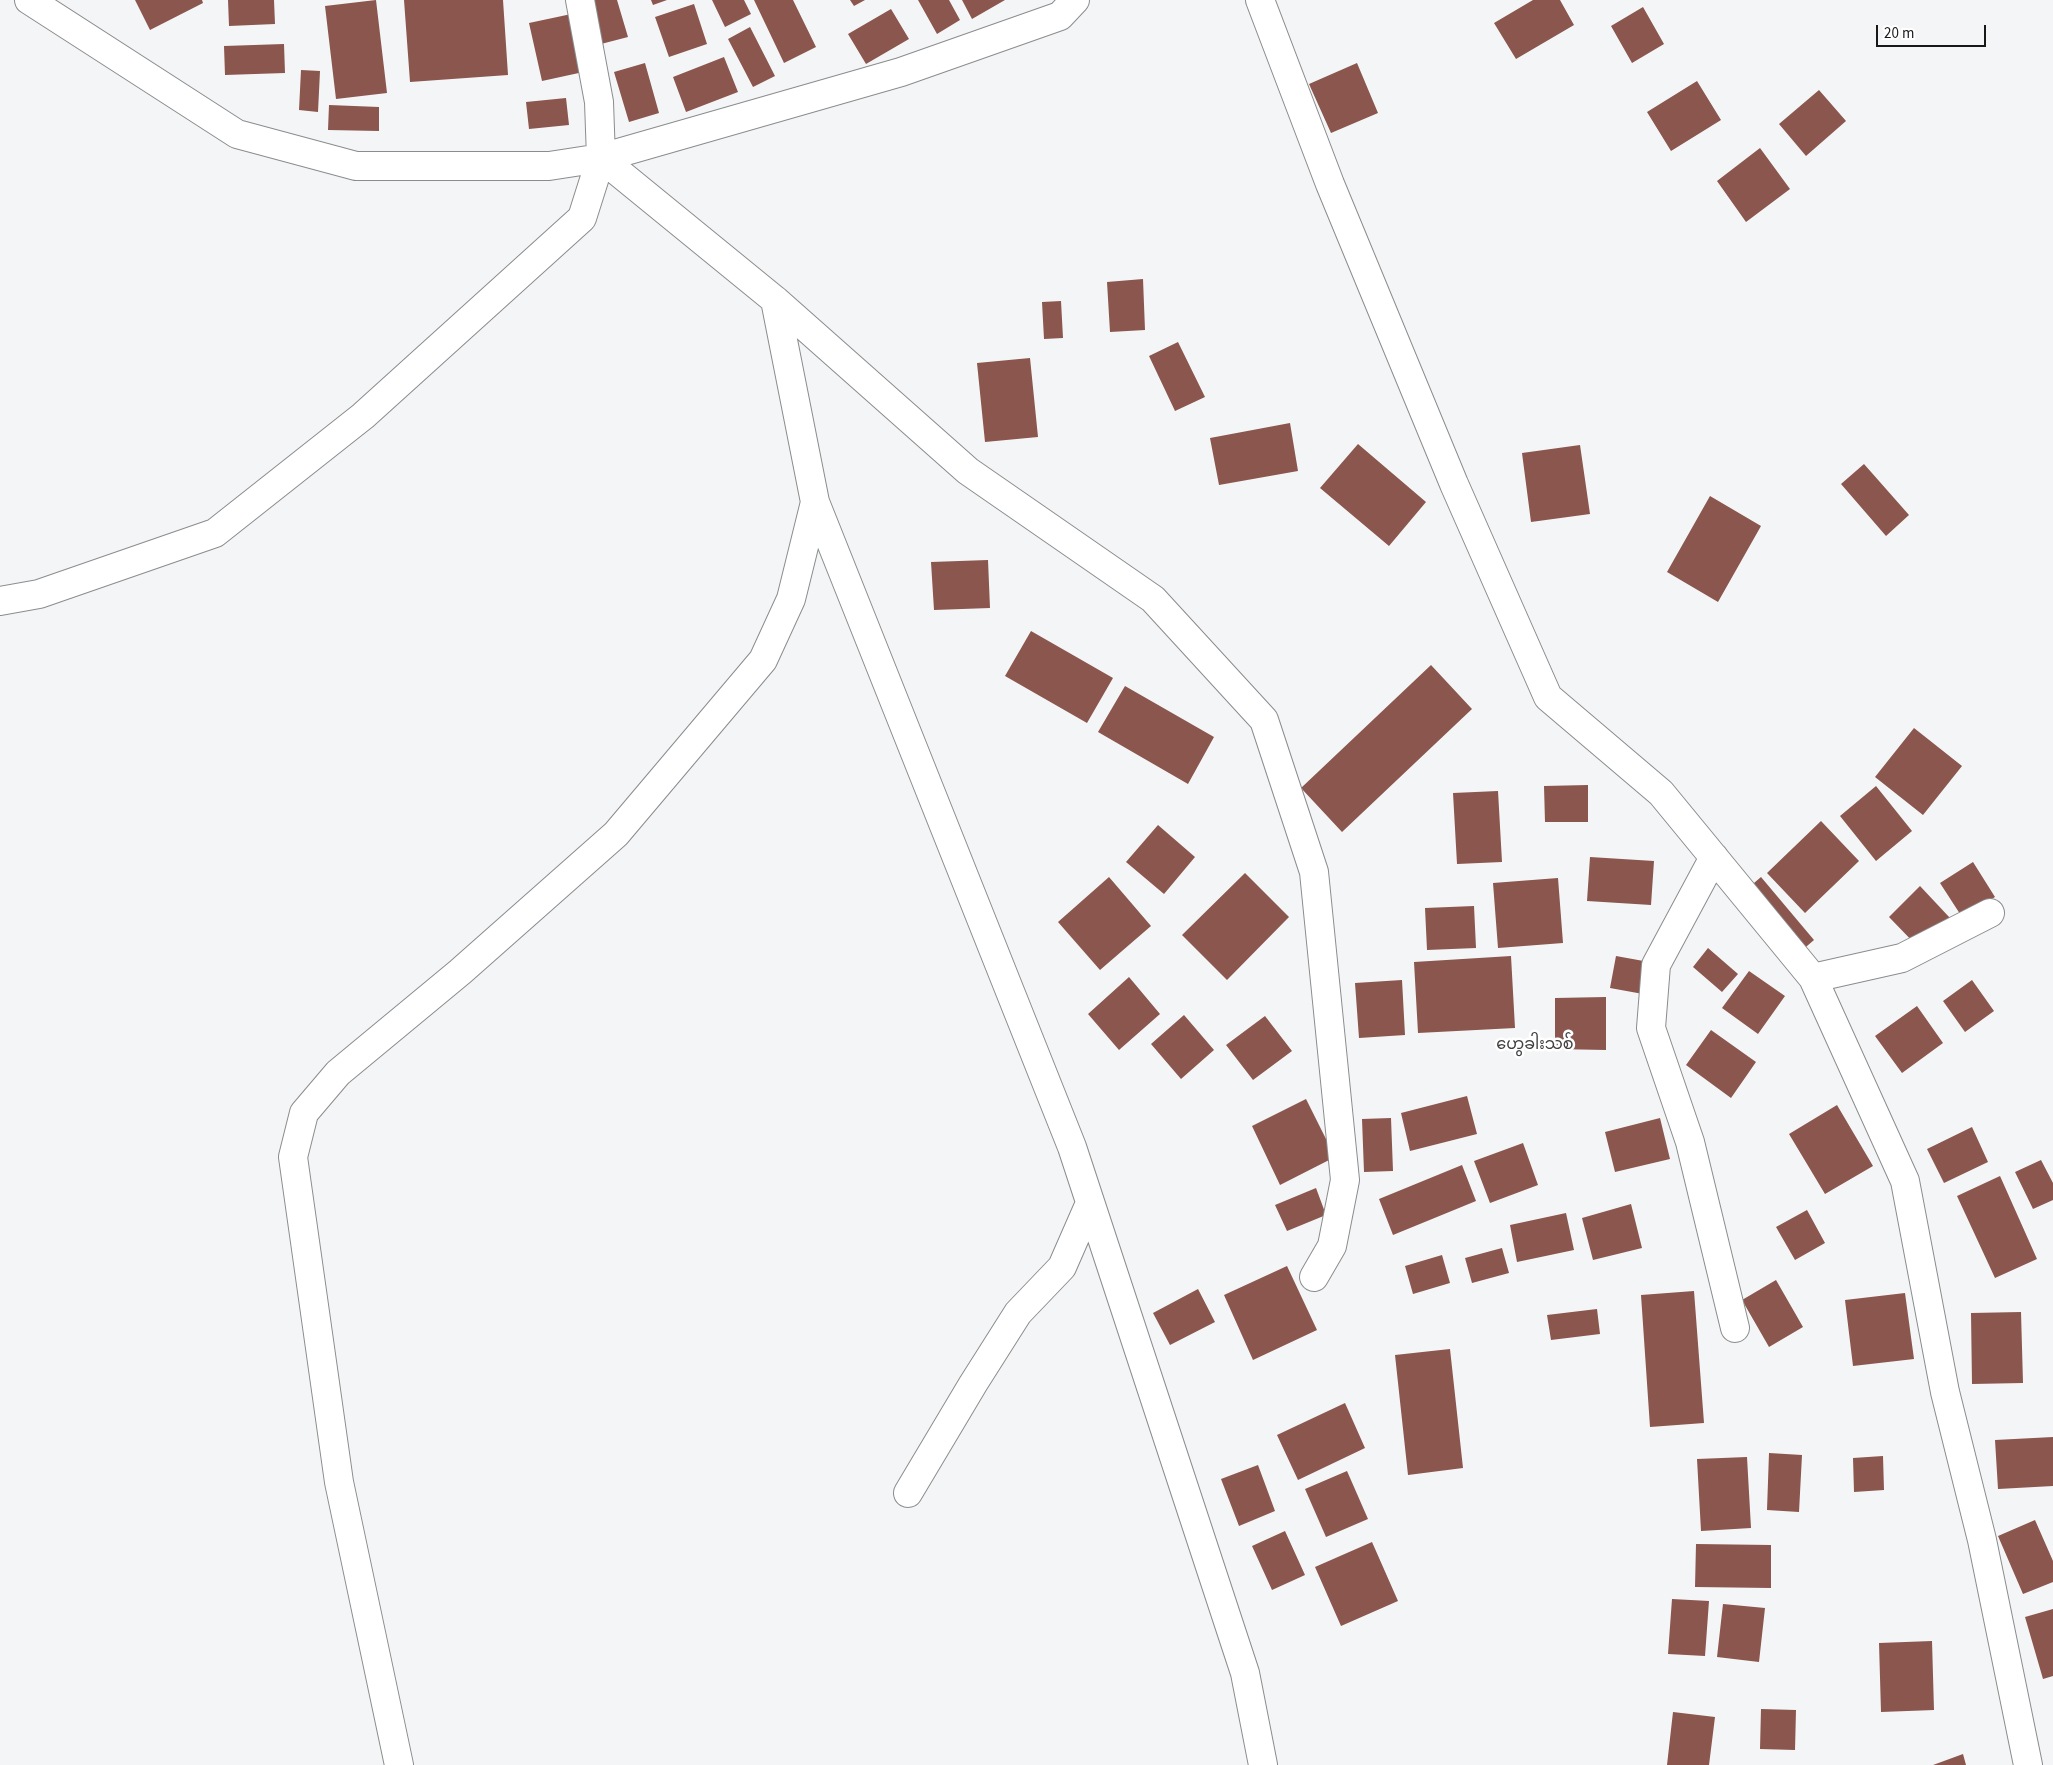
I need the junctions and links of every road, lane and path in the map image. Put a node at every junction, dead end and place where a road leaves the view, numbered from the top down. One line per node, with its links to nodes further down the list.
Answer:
1 (28, 0): 5 (street)
2 (580, 0): 5 (street)
3 (1074, 0): 5 (street)
4 (1260, 0): 9 (street)
5 (601, 158): 6 (street); 8 (street)
6 (775, 300): 7 (street); 13 (street)
7 (816, 502): 12 (street); 16 (street)
8 (0, 601)
9 (1714, 856): 11 (street); 14 (street)
10 (1990, 912): 11 (street)
11 (1813, 978): 18 (street)
12 (1090, 1203): 15 (street); 17 (street)
13 (1314, 1276)
14 (1736, 1328)
15 (908, 1494)
16 (399, 1765)
17 (1263, 1765)
18 (2028, 1765)

